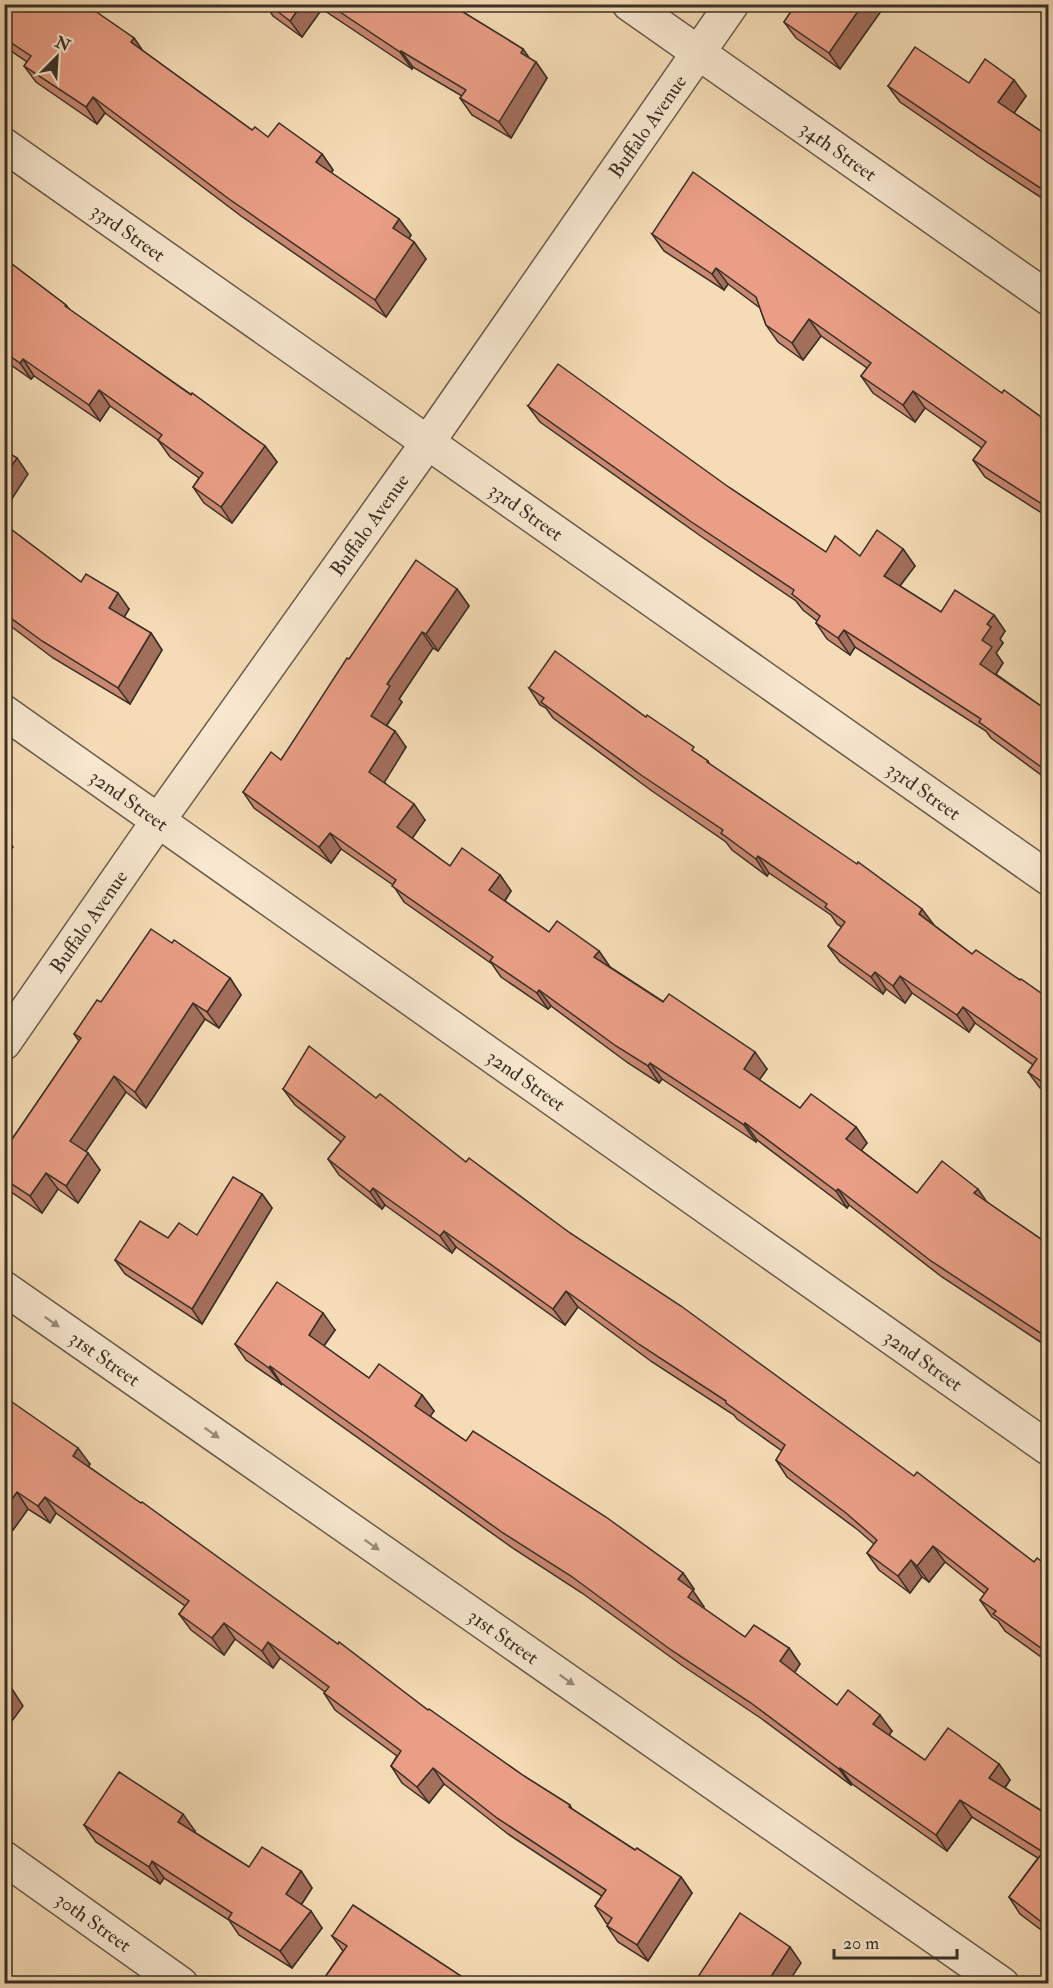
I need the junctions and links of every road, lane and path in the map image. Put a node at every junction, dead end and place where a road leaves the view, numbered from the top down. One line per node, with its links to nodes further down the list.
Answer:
1 (629, 4): 3 (street, 34th Street)
2 (732, 4): 3 (street, Buffalo Avenue)
3 (698, 53): 5 (street, 34th Street); 6 (street, Buffalo Avenue)
4 (4, 145): 6 (street, 33rd Street)
5 (1048, 298)
6 (428, 442): 8 (street, Buffalo Avenue); 9 (street, 33rd Street)
7 (4, 712): 8 (street, 32nd Street)
8 (158, 821): 10 (street, Buffalo Avenue); 12 (street, 32nd Street)
9 (1048, 878)
10 (4, 1043)
11 (4, 1288): 15 (street, 31st Street, one-way to 15)
12 (1048, 1448)
13 (4, 1858): 14 (street, 30th Street)
14 (181, 1983)
15 (1002, 1983)

